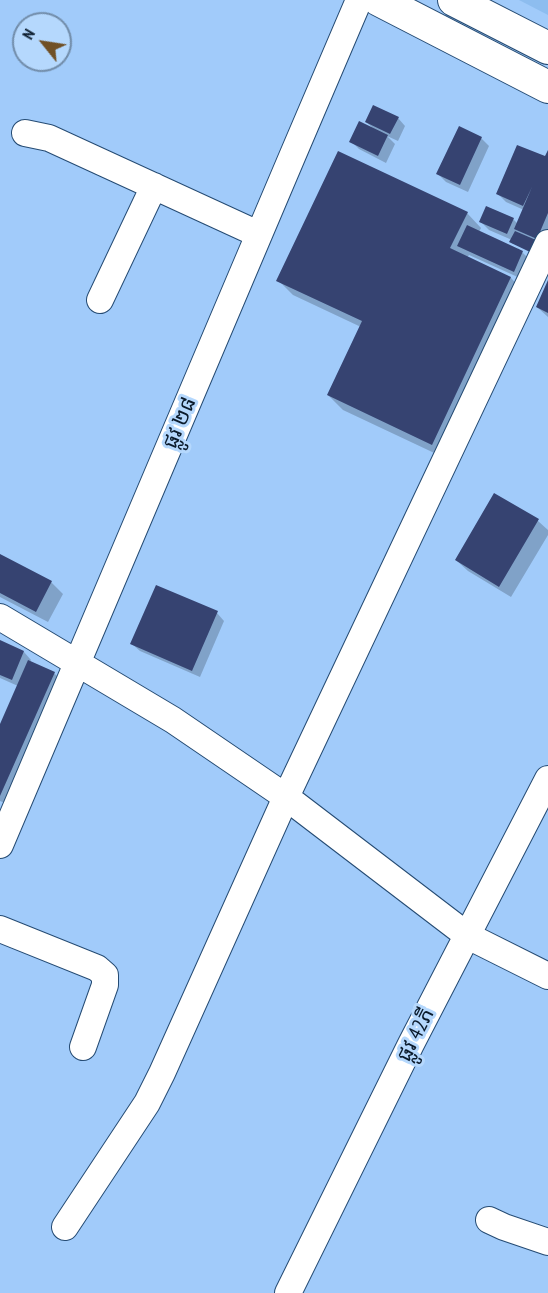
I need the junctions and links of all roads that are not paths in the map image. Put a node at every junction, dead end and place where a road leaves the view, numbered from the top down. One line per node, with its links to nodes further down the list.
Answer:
1 (359, 0): 8 (street, ផ្លូវ ២៨)
2 (379, 0): 5 (main road)
3 (454, 0): 4 (main road)
4 (548, 48)
5 (548, 87)
6 (25, 133): 7 (street)
7 (154, 186): 8 (street); 10 (street)
8 (258, 234): 12 (street, ផ្លូវ ២៨)
9 (548, 243): 14 (street)
10 (100, 300)
11 (0, 617): 12 (street)
12 (79, 663): 14 (street); 15 (street, ផ្លូវ ២៨)
13 (548, 779): 17 (street, ផ្លូវ 42ភី)
14 (285, 796): 17 (street); 21 (street)
15 (0, 845)
16 (0, 929): 19 (street)
17 (468, 936): 18 (street); 23 (street, ផ្លូវ 42ភី)
18 (548, 976)
19 (83, 1047)
20 (489, 1220): 22 (street)
21 (65, 1227)
22 (548, 1242)
23 (288, 1293)

